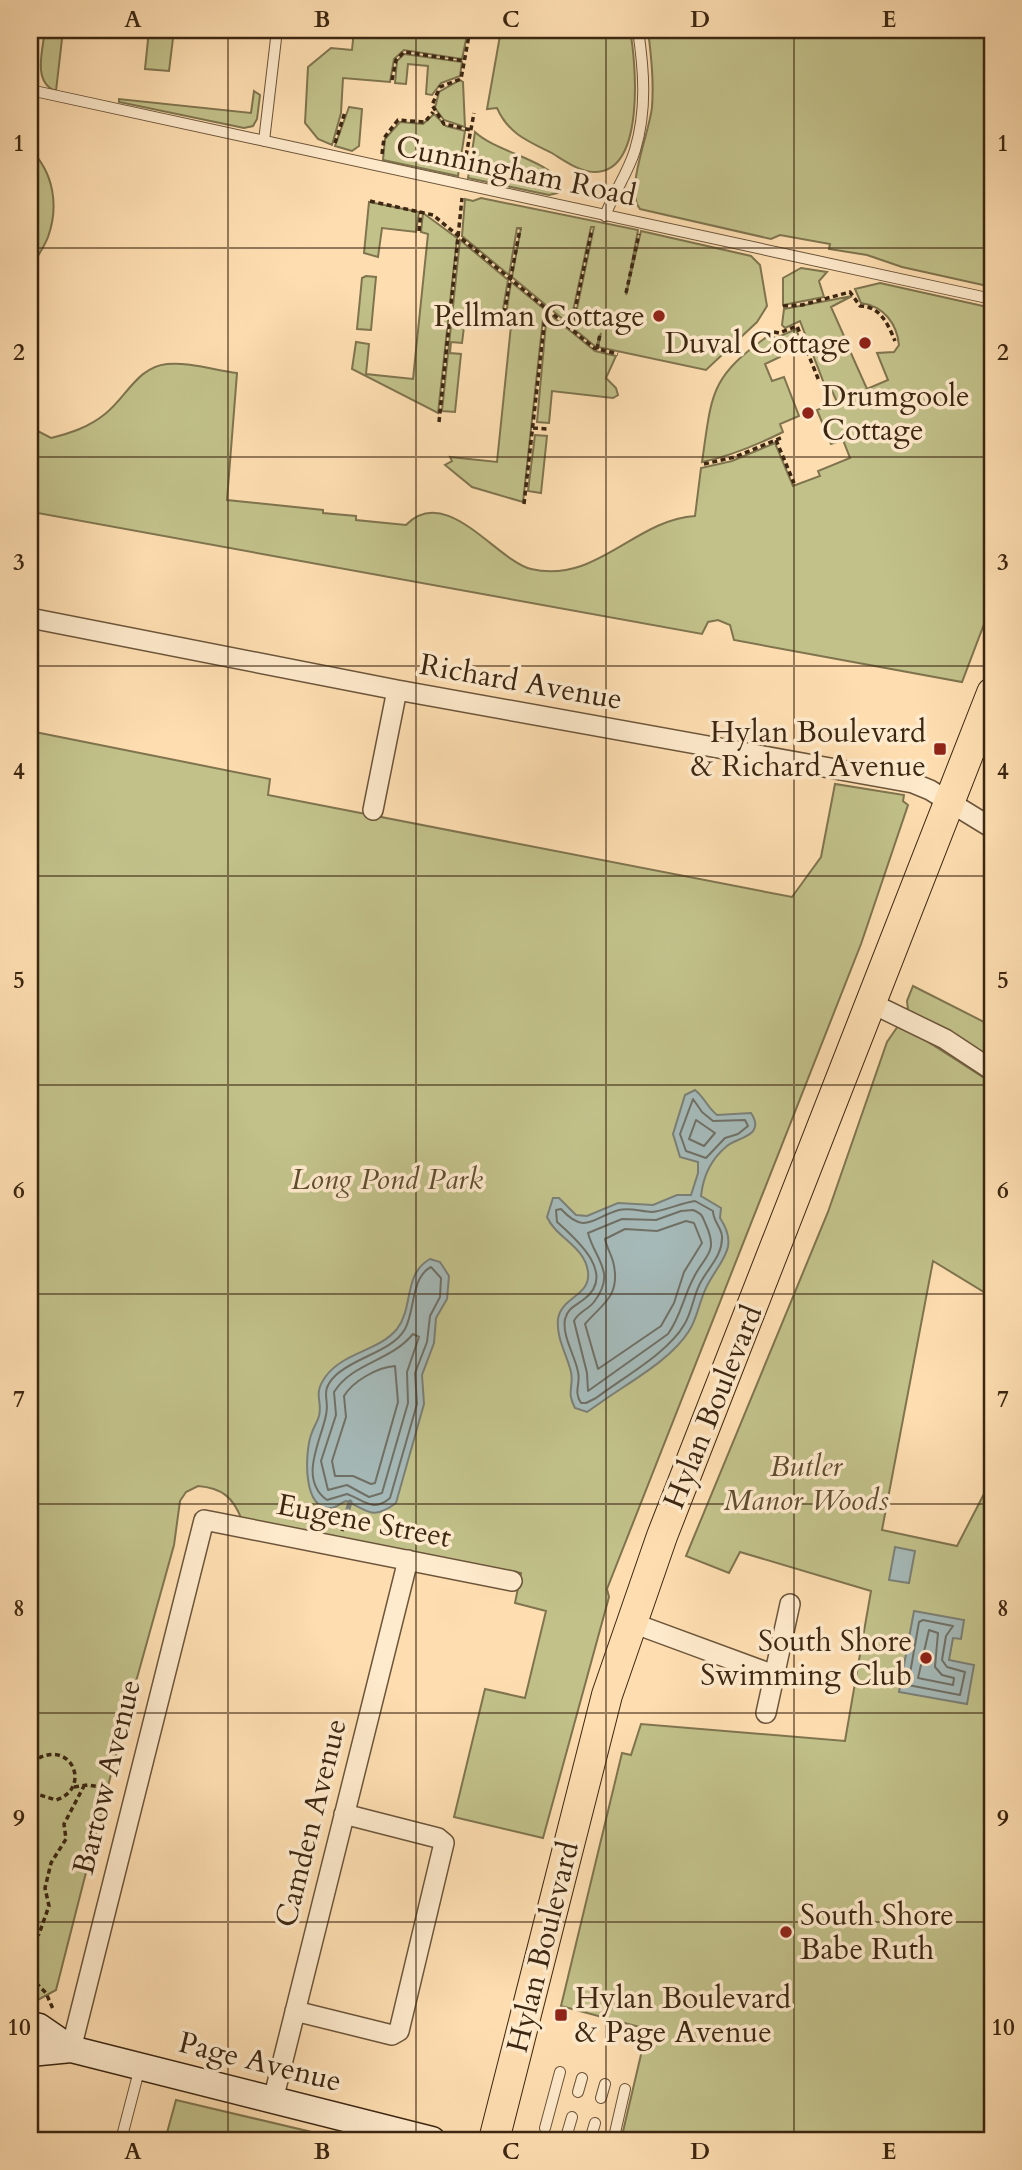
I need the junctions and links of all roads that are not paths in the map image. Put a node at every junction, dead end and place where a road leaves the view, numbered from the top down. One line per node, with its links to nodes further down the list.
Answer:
1 (277, 30): 4 (lane)
2 (638, 30): 5 (lane)
3 (30, 90): 4 (lane, Cunningham Road)
4 (264, 141): 5 (lane, Cunningham Road)
5 (605, 216): 6 (lane, Cunningham Road)
6 (992, 299)
7 (30, 618): 8 (street, Richard Avenue)
8 (397, 690): 10 (street, Richard Avenue); 11 (street)
9 (992, 693): 10 (main road, Hylan Boulevard)
10 (950, 802): 12 (street, Richard Avenue); 13 (main road, Hylan Boulevard)
11 (373, 810)
12 (992, 828)
13 (871, 1003): 14 (street); 19 (main road, Hylan Boulevard)
14 (992, 1070)
15 (204, 1520): 16 (street, Eugene Street); 25 (street, Bartow Avenue)
16 (408, 1560): 17 (street, Eugene Street); 22 (street, Camden Avenue)
17 (512, 1581)
18 (790, 1604): 20 (street)
19 (630, 1622): 20 (street); 42 (main road, Hylan Boulevard)
20 (774, 1675): 21 (street)
21 (766, 1713)
22 (344, 1814): 23 (street, Camden Avenue); 23 (street)
23 (295, 2011): 34 (street, Camden Avenue)
24 (30, 2025): 25 (street, Page Avenue)
25 (71, 2049): 26 (street, Page Avenue); 27 (street, Page Avenue)
26 (30, 2053)
27 (140, 2067): 34 (street, Page Avenue); 40 (lane)
28 (560, 2072): 37 (lane)
29 (582, 2078): 32 (lane)
30 (605, 2084): 33 (lane)
31 (625, 2089): 39 (lane)
32 (578, 2092)
33 (601, 2098)
34 (273, 2100): 41 (street, Page Avenue)
35 (572, 2117): 38 (lane)
36 (595, 2123): 43 (lane)
37 (545, 2128)
38 (567, 2134)
39 (614, 2137)
40 (121, 2140)
41 (432, 2140)
42 (494, 2140)
43 (590, 2140)

